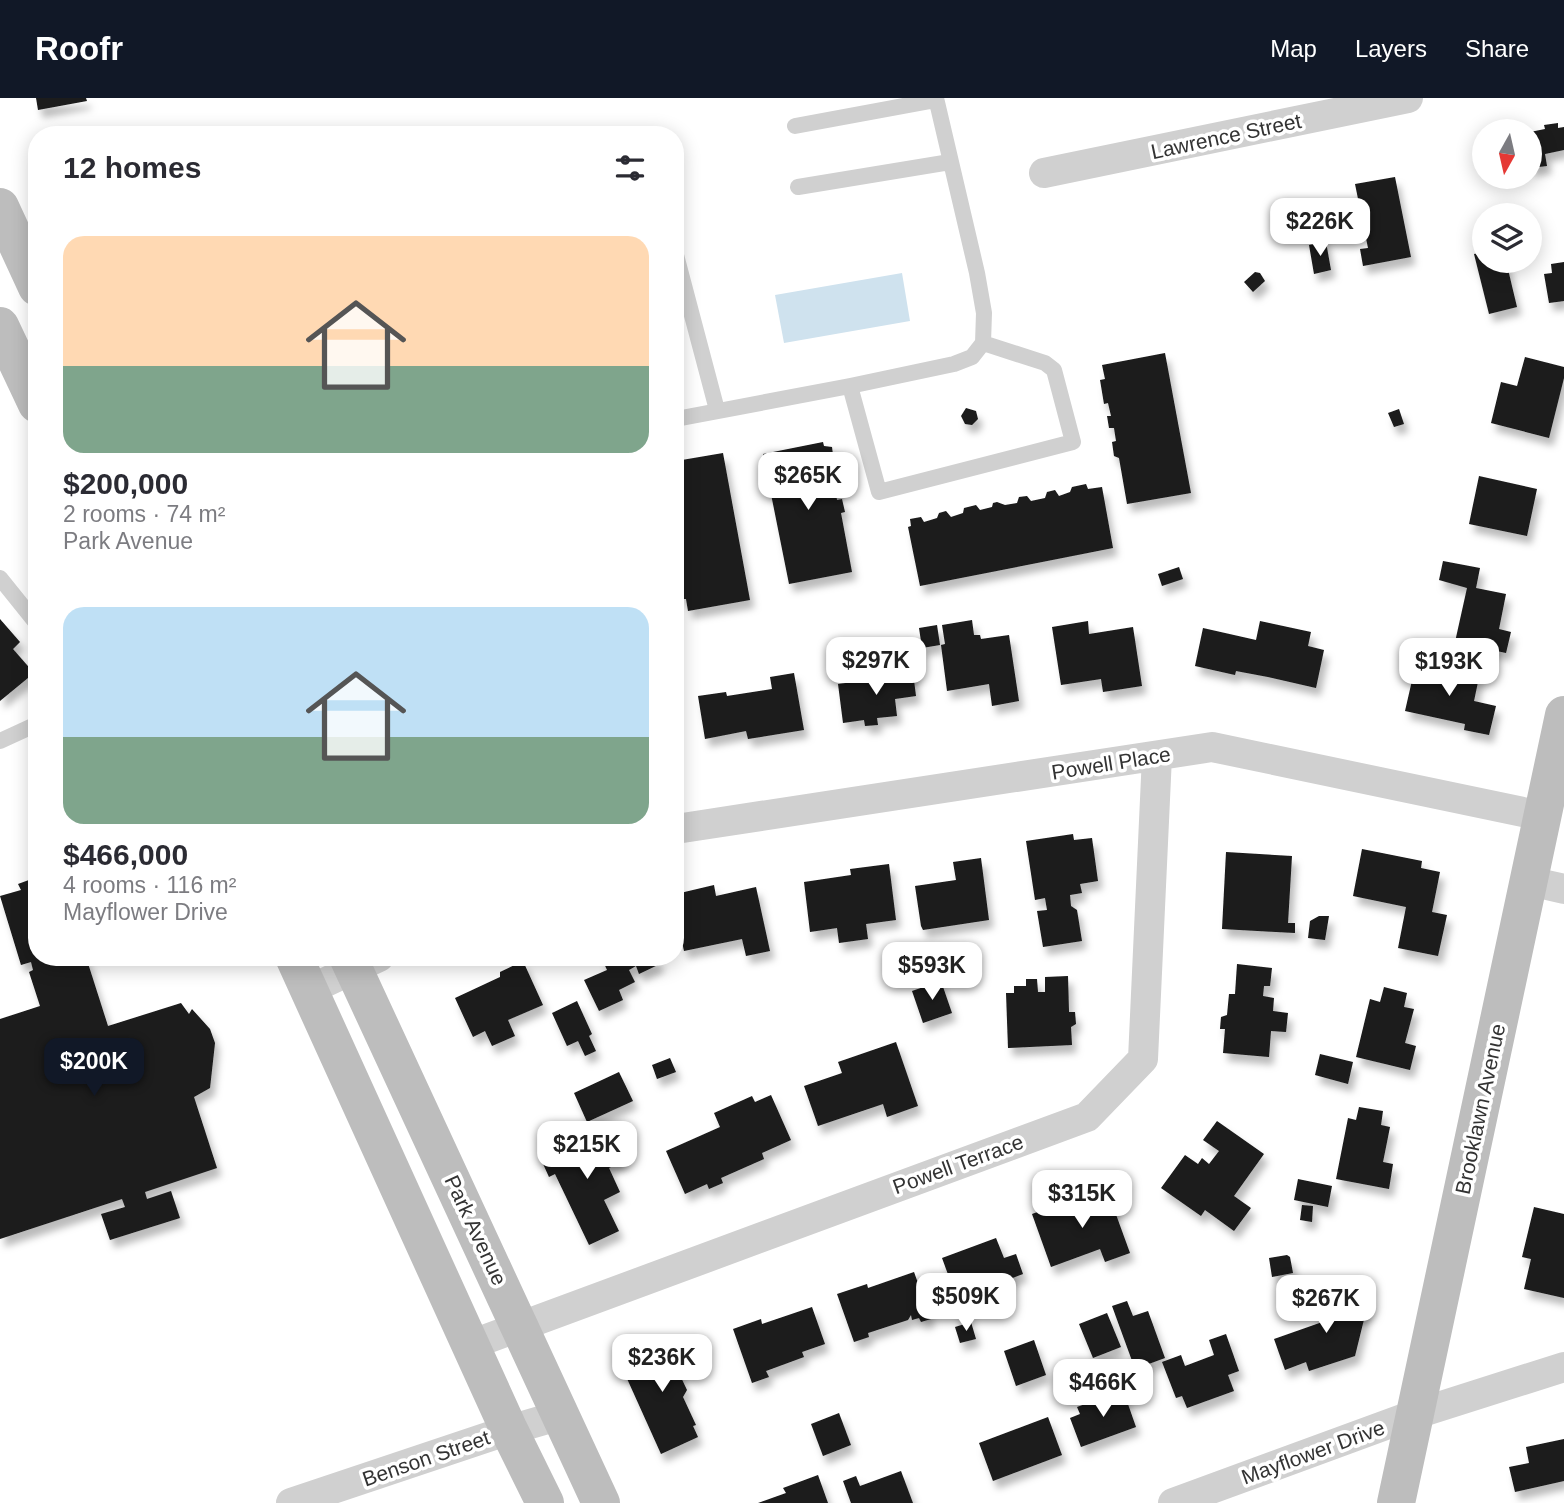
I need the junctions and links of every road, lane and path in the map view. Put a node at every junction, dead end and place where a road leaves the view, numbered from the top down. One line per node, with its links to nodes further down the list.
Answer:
1 (1408, 98): 5 (street, Lawrence Street)
2 (936, 99): 3 (lane); 4 (lane)
3 (795, 126)
4 (950, 162): 6 (lane); 11 (lane)
5 (1044, 173)
6 (799, 187)
7 (0, 207): 8 (main road)
8 (28, 268)
9 (684, 285): 14 (lane)
10 (0, 326): 12 (main road)
11 (983, 343): 13 (lane); 13 (lane)
12 (28, 385)
13 (850, 386): 14 (lane)
14 (717, 410): 15 (lane)
15 (684, 417)
16 (0, 578): 17 (lane)
17 (28, 613)
18 (1564, 715): 22 (main road, Brooklawn Avenue)
19 (28, 728): 20 (lane)
20 (0, 741)
21 (1157, 756): 22 (street, Powell Place); 23 (street, Powell Place); 28 (street, Powell Terrace)
22 (1542, 816): 24 (main road, Brooklawn Avenue)
23 (684, 828)
24 (1546, 885): 32 (main road, Brooklawn Avenue)
25 (338, 966): 27 (street)
26 (362, 966): 28 (main road, Park Avenue)
27 (302, 974): 29 (main road)
28 (521, 1326): 29 (street, Powell Terrace); 31 (main road, Park Avenue)
29 (470, 1345): 33 (main road)
30 (1564, 1367): 32 (street, Mayflower Drive)
31 (561, 1415): 33 (street, Benson Street); 36 (main road, Park Avenue)
32 (1413, 1415): 37 (street, Mayflower Drive); 38 (main road, Brooklawn Avenue)
33 (509, 1430): 34 (street, Benson Street); 35 (main road)
34 (291, 1503)
35 (545, 1503)
36 (601, 1503)
37 (1173, 1503)
38 (1396, 1503)

